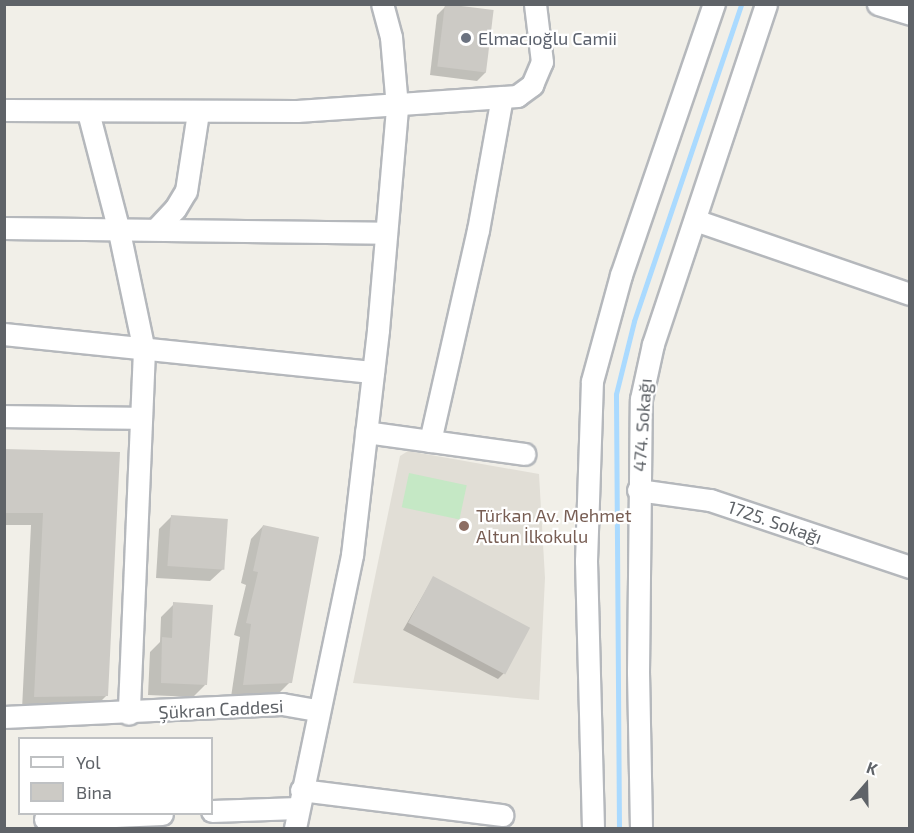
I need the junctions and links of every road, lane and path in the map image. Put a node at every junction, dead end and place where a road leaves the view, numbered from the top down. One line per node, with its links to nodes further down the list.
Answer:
1 (382, 4): 8 (street)
2 (535, 4): 7 (street)
3 (714, 4): 37 (street)
4 (766, 4): 12 (street, 474. Sokağı)
5 (878, 4): 6 (street)
6 (909, 14)
7 (502, 97): 8 (street); 24 (street)
8 (397, 106): 11 (street); 16 (street)
9 (4, 110): 10 (street)
10 (88, 112): 11 (street); 13 (street)
11 (198, 113): 15 (street)
12 (695, 220): 17 (street); 26 (street, 474. Sokağı)
13 (118, 227): 14 (street); 15 (street); 19 (street)
14 (4, 228)
15 (157, 228): 16 (street)
16 (386, 233): 20 (street)
17 (909, 294)
18 (4, 334): 19 (street)
19 (144, 350): 20 (street); 22 (street)
20 (373, 372): 23 (street)
21 (4, 416): 22 (street)
22 (141, 418): 29 (street)
23 (366, 432): 24 (street); 28 (street)
24 (430, 441): 25 (street)
25 (524, 454)
26 (638, 490): 27 (street, 1725. Sokağı); 38 (street, 474. Sokağı)
27 (909, 567)
28 (317, 710): 29 (street, Şükran Caddesi); 31 (street)
29 (129, 714): 30 (street, Şükran Caddesi)
30 (4, 717)
31 (300, 799): 32 (street); 34 (street); 36 (street)
32 (213, 811)
33 (123, 815): 35 (street)
34 (502, 815)
35 (45, 819)
36 (295, 828)
37 (592, 828)
38 (640, 828)

